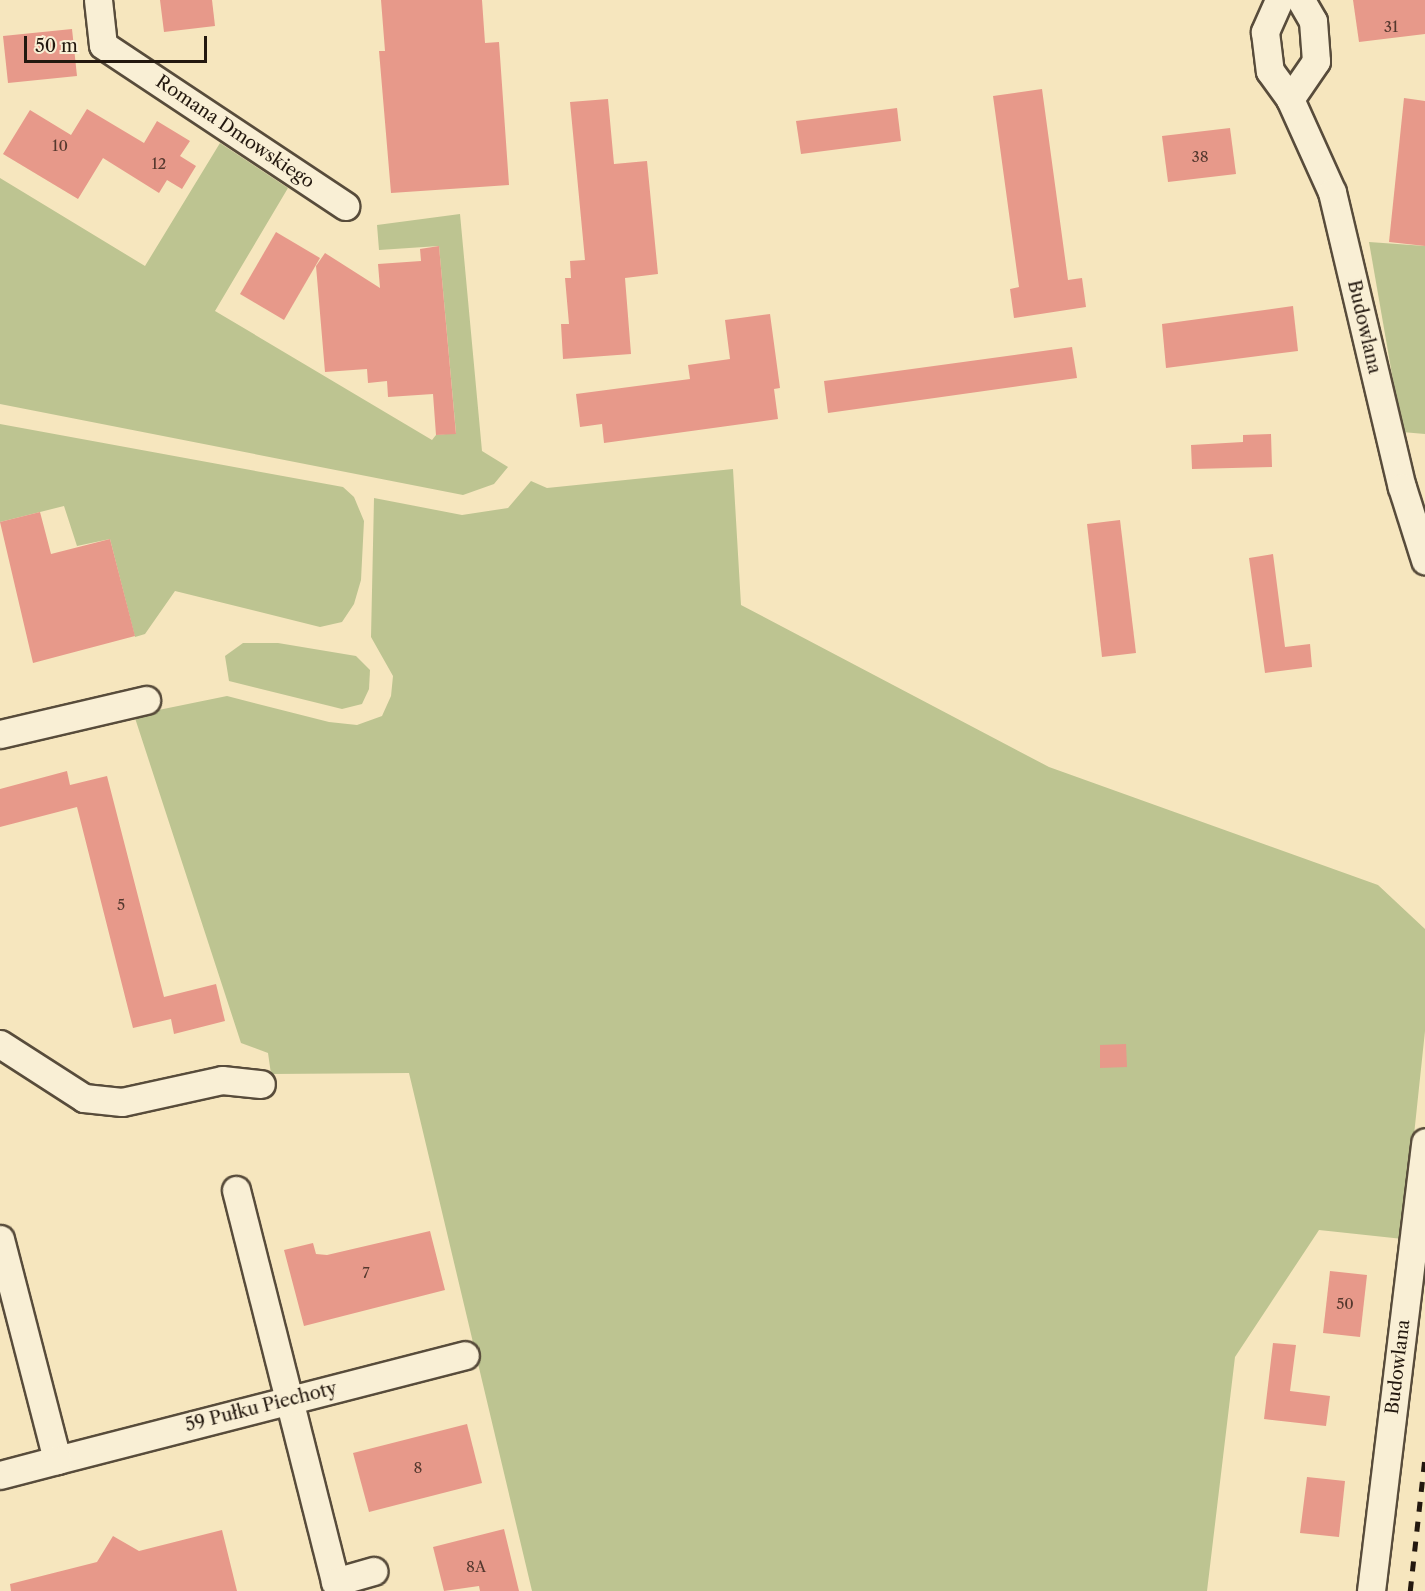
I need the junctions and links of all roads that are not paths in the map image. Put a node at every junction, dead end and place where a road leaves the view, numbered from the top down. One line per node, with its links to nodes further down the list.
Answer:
1 (98, 0): 5 (street, Romana Dmowskiego)
2 (1279, 0): 4 (street, Budowlana)
3 (1301, 0): 4 (street)
4 (1290, 99): 6 (street, Budowlana)
5 (345, 206)
6 (1425, 560)
7 (146, 700): 8 (street)
8 (0, 735)
9 (0, 1044): 10 (street)
10 (261, 1084)
11 (1425, 1142): 19 (street, Budowlana)
12 (236, 1190): 15 (street)
13 (0, 1239): 16 (street)
14 (465, 1355): 15 (street, 59 Pułku Piechoty)
15 (288, 1401): 16 (street, 59 Pułku Piechoty); 18 (street)
16 (57, 1460): 17 (street, 59 Pułku Piechoty)
17 (0, 1475)
18 (373, 1571)
19 (1371, 1591)

